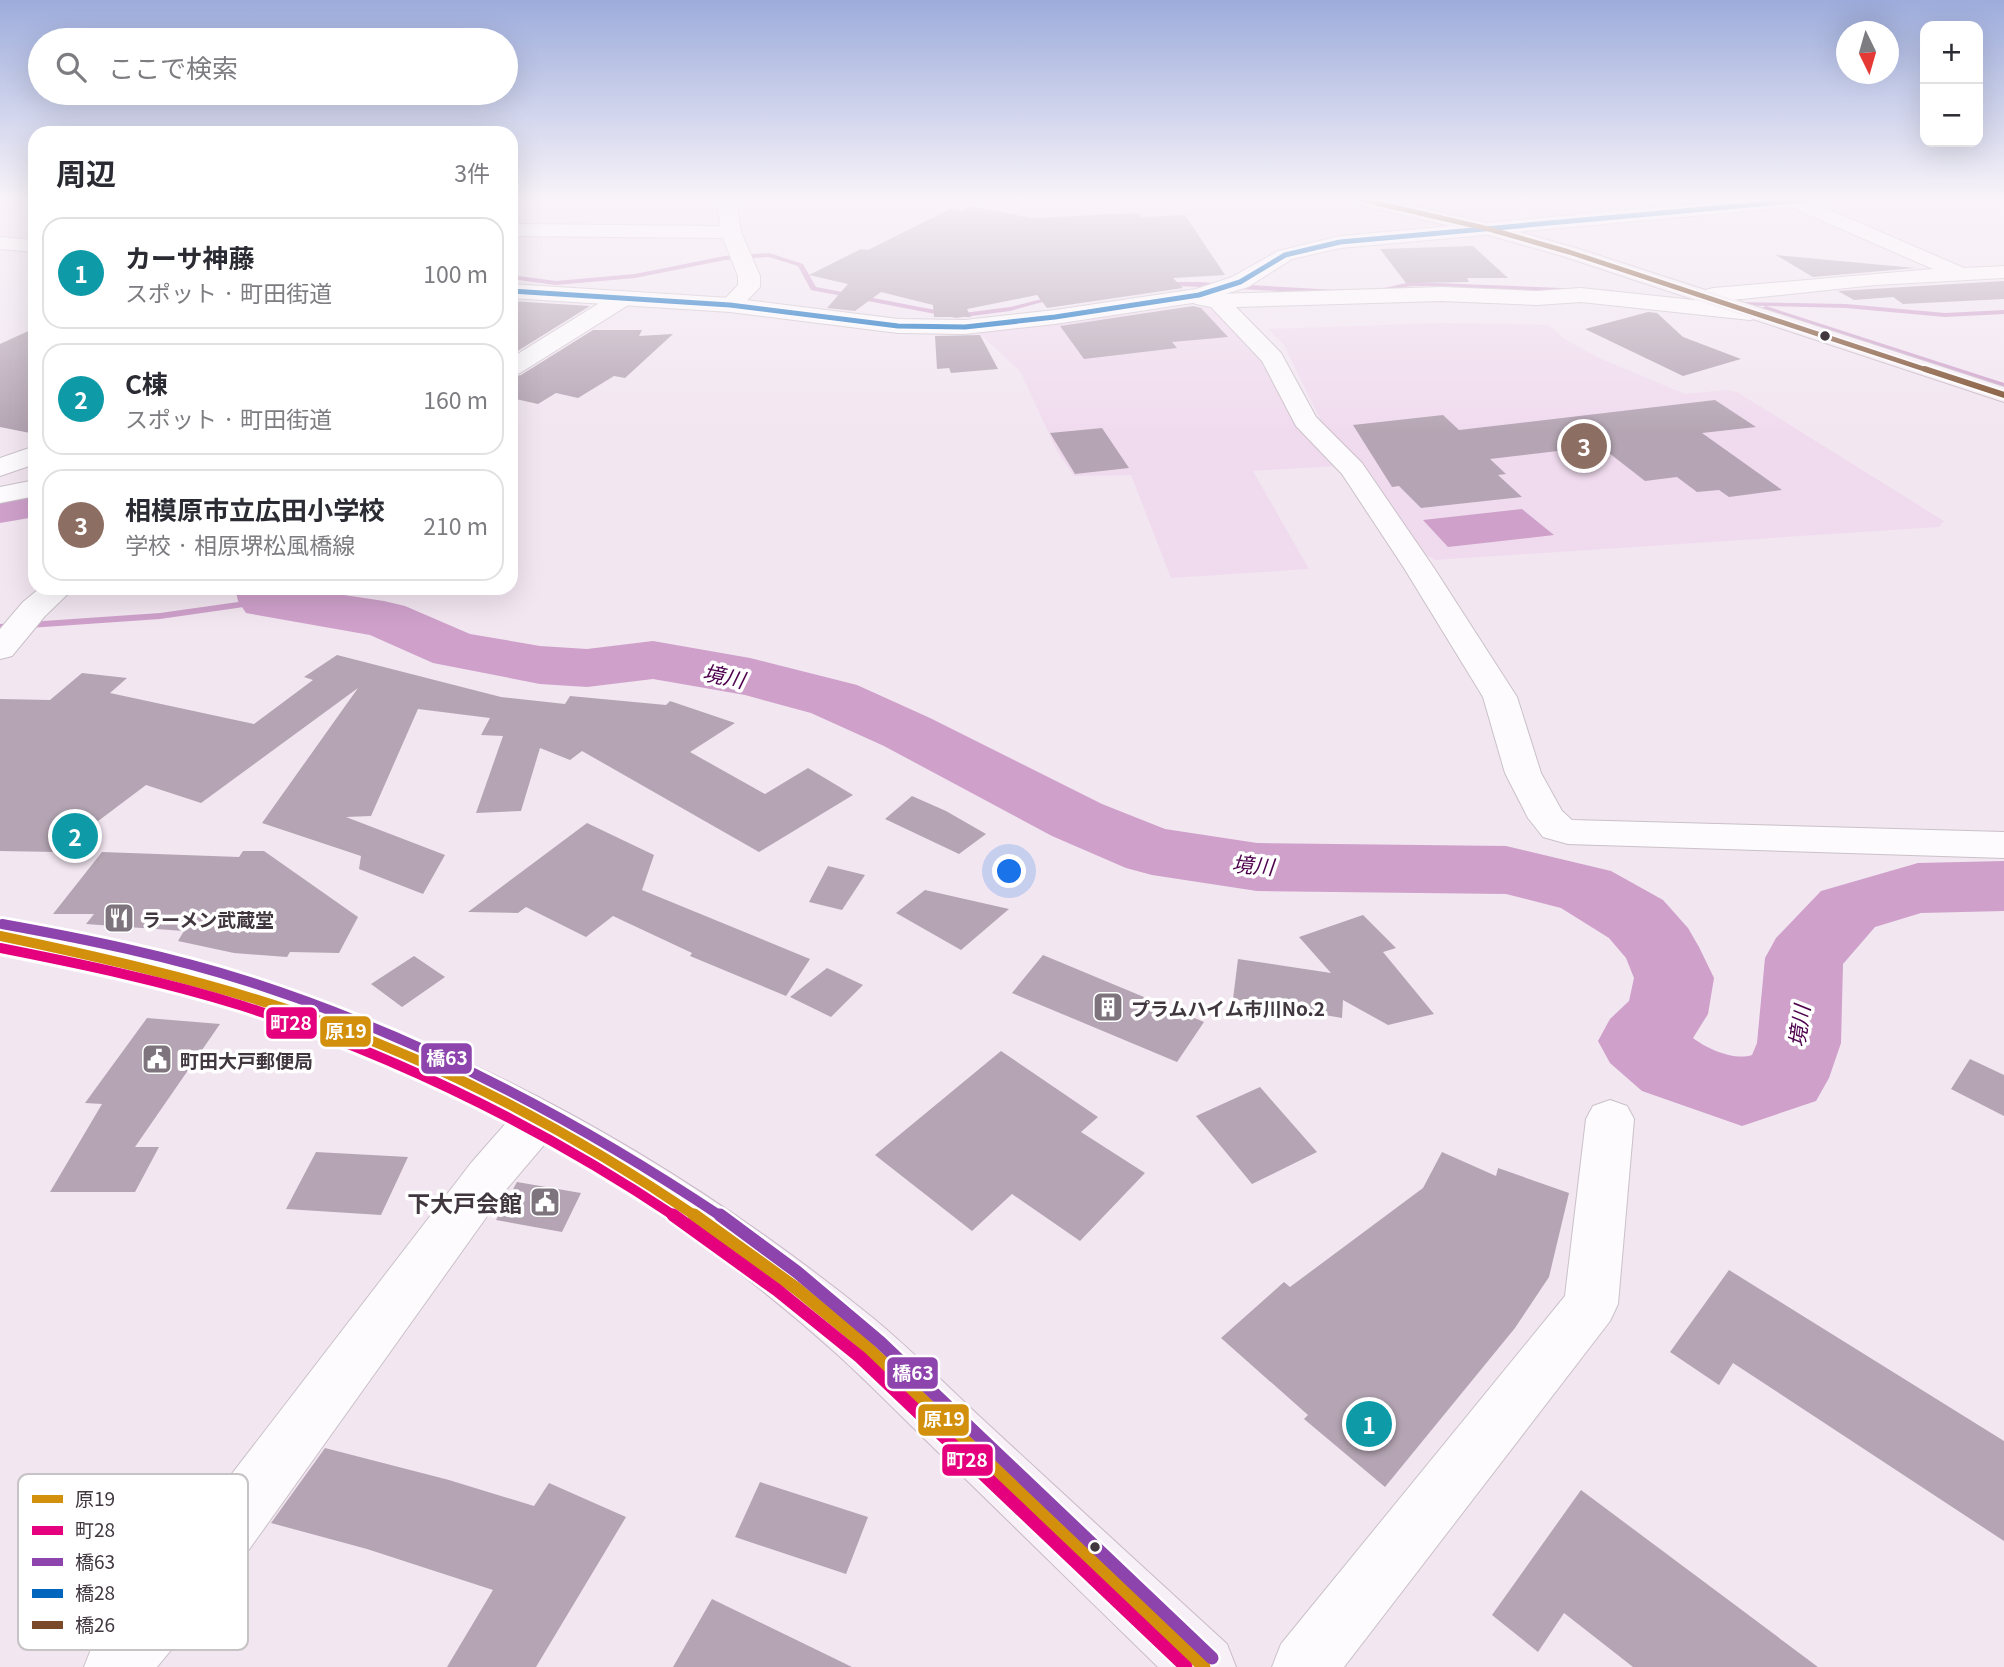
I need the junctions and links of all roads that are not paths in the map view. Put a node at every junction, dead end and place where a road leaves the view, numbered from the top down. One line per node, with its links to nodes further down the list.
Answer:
1 (749, 278): 9 (street)
2 (1247, 278): 6 (street)
3 (1646, 278): 7 (main road)
4 (1902, 278): 7 (street)
5 (518, 292): 8 (street)
6 (1202, 297): 9 (street); 10 (street); 19 (street)
7 (1711, 298): 10 (main road)
8 (622, 299): 9 (street); 11 (street)
9 (730, 305)
10 (1746, 311): 12 (main road)
11 (518, 365)
12 (2004, 395)
13 (28, 457): 14 (street)
14 (0, 468)
15 (28, 489): 16 (street)
16 (0, 495)
17 (51, 595): 18 (street)
18 (1, 647)
19 (2004, 845)
20 (0, 936): 21 (main road)
21 (538, 1118): 23 (street); 26 (main road)
22 (1611, 1119): 27 (street)
23 (248, 1501)
24 (130, 1650): 25 (street)
25 (116, 1667)
26 (1203, 1667)
27 (1304, 1667)

